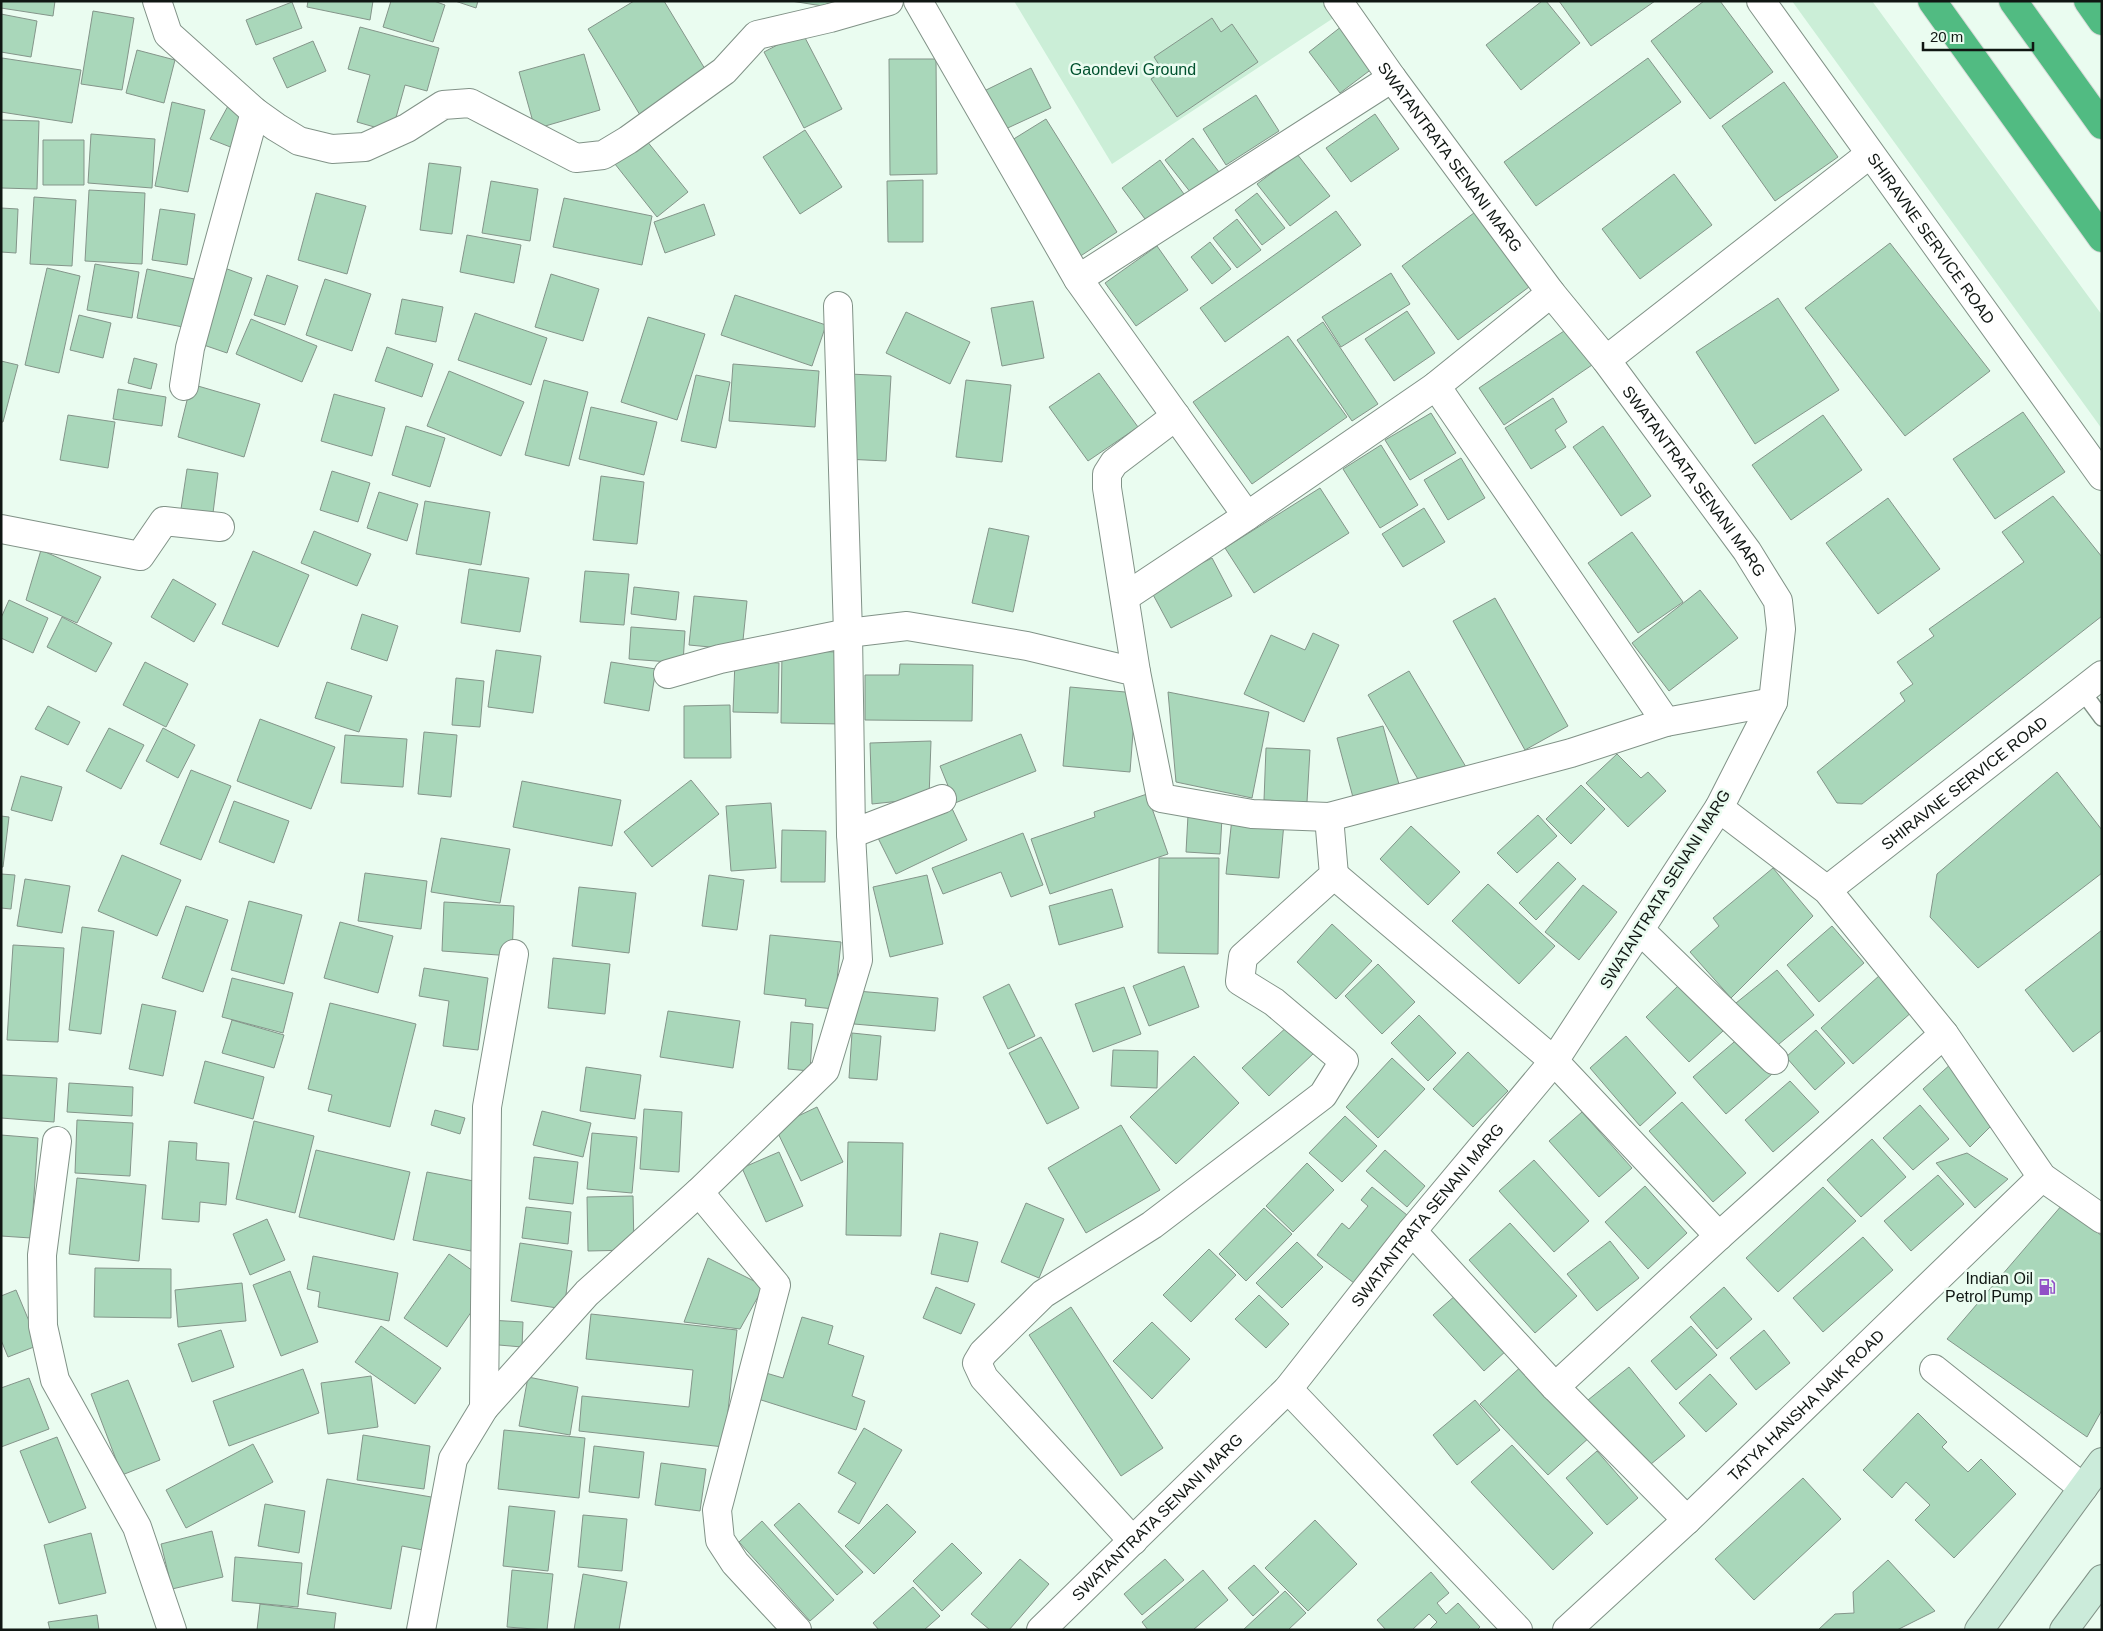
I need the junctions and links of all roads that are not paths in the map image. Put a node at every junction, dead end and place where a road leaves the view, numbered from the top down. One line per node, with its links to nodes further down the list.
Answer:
1 (157, 1): 11 (street)
2 (888, 1): 11 (street)
3 (918, 1): 15 (street)
4 (1338, 1): 10 (street, SWATANTRATA SENANI MARG)
5 (1761, 1): 13 (street, SHIRAVNE SERVICE ROAD)
6 (1932, 1): 14 (highway)
7 (2013, 1): 12 (highway)
8 (2088, 1): 9 (highway)
9 (2102, 21)
10 (1392, 78): 15 (street); 16 (street, SWATANTRATA SENANI MARG)
11 (255, 112): 19 (street)
12 (2102, 125)
13 (1870, 154): 18 (street); 22 (street, SHIRAVNE SERVICE ROAD)
14 (2102, 238)
15 (1078, 279): 21 (street)
16 (1552, 293): 18 (street, SWATANTRATA SENANI MARG); 20 (street)
17 (838, 306): 27 (street)
18 (1606, 360): 31 (street, SWATANTRATA SENANI MARG)
19 (184, 386)
20 (1436, 386): 23 (street); 33 (street)
21 (1176, 416): 23 (street); 26 (street)
22 (2102, 476)
23 (1247, 516): 26 (street)
24 (220, 528): 25 (street)
25 (1, 529)
26 (1125, 597): 28 (street)
27 (848, 632): 28 (street); 29 (street); 37 (street)
28 (1136, 672): 36 (street)
29 (668, 674)
30 (2092, 683): 32 (lane); 39 (street, SHIRAVNE SERVICE ROAD)
31 (1773, 702): 33 (street); 35 (street, SWATANTRATA SENANI MARG)
32 (2102, 718)
33 (1666, 722): 36 (street)
34 (942, 799): 37 (street)
35 (1720, 808): 39 (street); 40 (street, SWATANTRATA SENANI MARG)
36 (1329, 817): 38 (street)
37 (851, 834): 47 (street)
38 (1334, 875): 44 (street); 58 (street)
39 (1827, 890): 42 (street)
40 (1640, 931): 43 (street); 44 (street, SWATANTRATA SENANI MARG)
41 (514, 954): 54 (street)
42 (1944, 1034): 46 (street); 50 (street)
43 (1774, 1060)
44 (1554, 1062): 49 (street, SWATANTRATA SENANI MARG); 50 (street)
45 (57, 1141): 60 (street)
46 (2042, 1177): 48 (street); 57 (street, TATYA HANSHA NAIK ROAD)
47 (699, 1192): 54 (street); 62 (street)
48 (2102, 1219)
49 (1412, 1231): 52 (street); 53 (street, SWATANTRATA SENANI MARG)
50 (1719, 1236): 52 (street)
51 (1934, 1369): 56 (street)
52 (1555, 1387): 57 (street)
53 (1288, 1389): 58 (street, SWATANTRATA SENANI MARG); 64 (street)
54 (484, 1408): 61 (street)
55 (2102, 1462): 56 (main road)
56 (2083, 1488): 66 (main road)
57 (1686, 1520): 65 (street, TATYA HANSHA NAIK ROAD)
58 (1133, 1541): 63 (street, SWATANTRATA SENANI MARG)
59 (2102, 1579): 67 (main road)
60 (172, 1630)
61 (421, 1630)
62 (797, 1630)
63 (1042, 1630)
64 (1518, 1630)
65 (1566, 1630)
66 (1979, 1630)
67 (2064, 1630)

